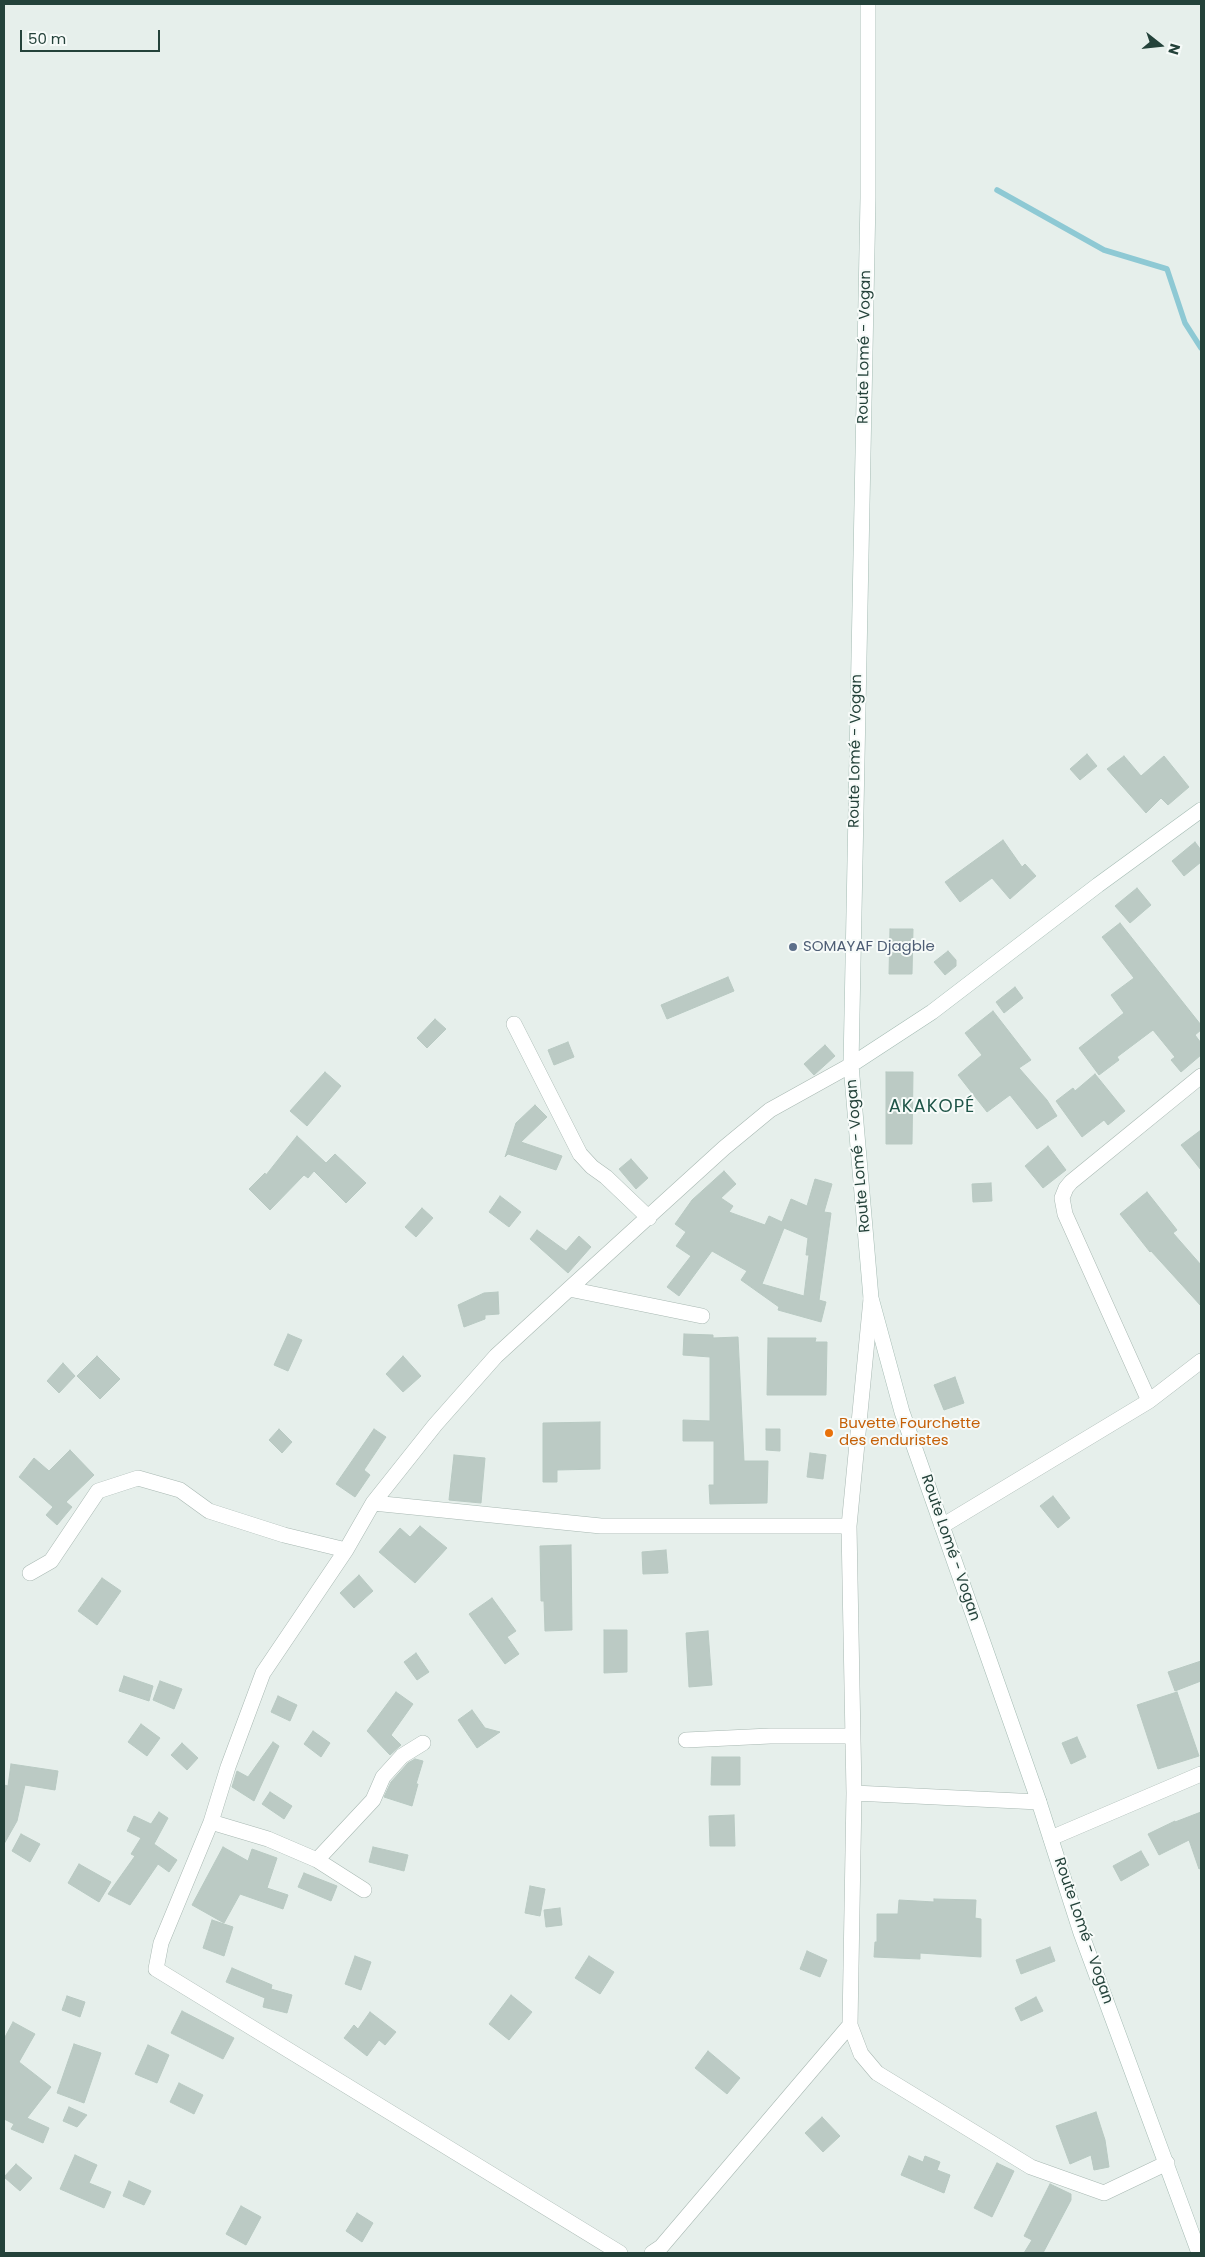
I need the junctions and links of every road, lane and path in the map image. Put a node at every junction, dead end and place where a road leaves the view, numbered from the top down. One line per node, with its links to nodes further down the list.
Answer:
1 (868, 4): 4 (street, Route Lomé - Vogan)
2 (1201, 810): 4 (street)
3 (514, 1024): 6 (street)
4 (851, 1065): 6 (street); 8 (street, Route Lomé - Vogan)
5 (1201, 1076): 11 (street)
6 (649, 1218): 7 (street)
7 (569, 1289): 9 (street); 12 (street)
8 (872, 1298): 13 (street); 14 (street, Route Lomé - Vogan)
9 (702, 1316)
10 (1201, 1361): 11 (street)
11 (1149, 1401): 14 (street)
12 (373, 1503): 13 (street); 15 (street)
13 (849, 1526): 17 (street)
14 (942, 1526): 22 (street, Route Lomé - Vogan)
15 (346, 1550): 16 (street); 23 (street)
16 (30, 1573)
17 (852, 1736): 18 (street); 21 (street)
18 (686, 1740)
19 (423, 1743): 25 (street)
20 (1201, 1774): 24 (street)
21 (854, 1793): 22 (street); 27 (street)
22 (1039, 1802): 24 (street, Route Lomé - Vogan)
23 (211, 1822): 25 (street); 30 (street)
24 (1051, 1838): 28 (street, Route Lomé - Vogan)
25 (317, 1860): 26 (street)
26 (364, 1890)
27 (850, 2024): 28 (street); 29 (street)
28 (1167, 2163): 31 (street, Route Lomé - Vogan)
29 (662, 2251)
30 (620, 2253)
31 (1199, 2253)

